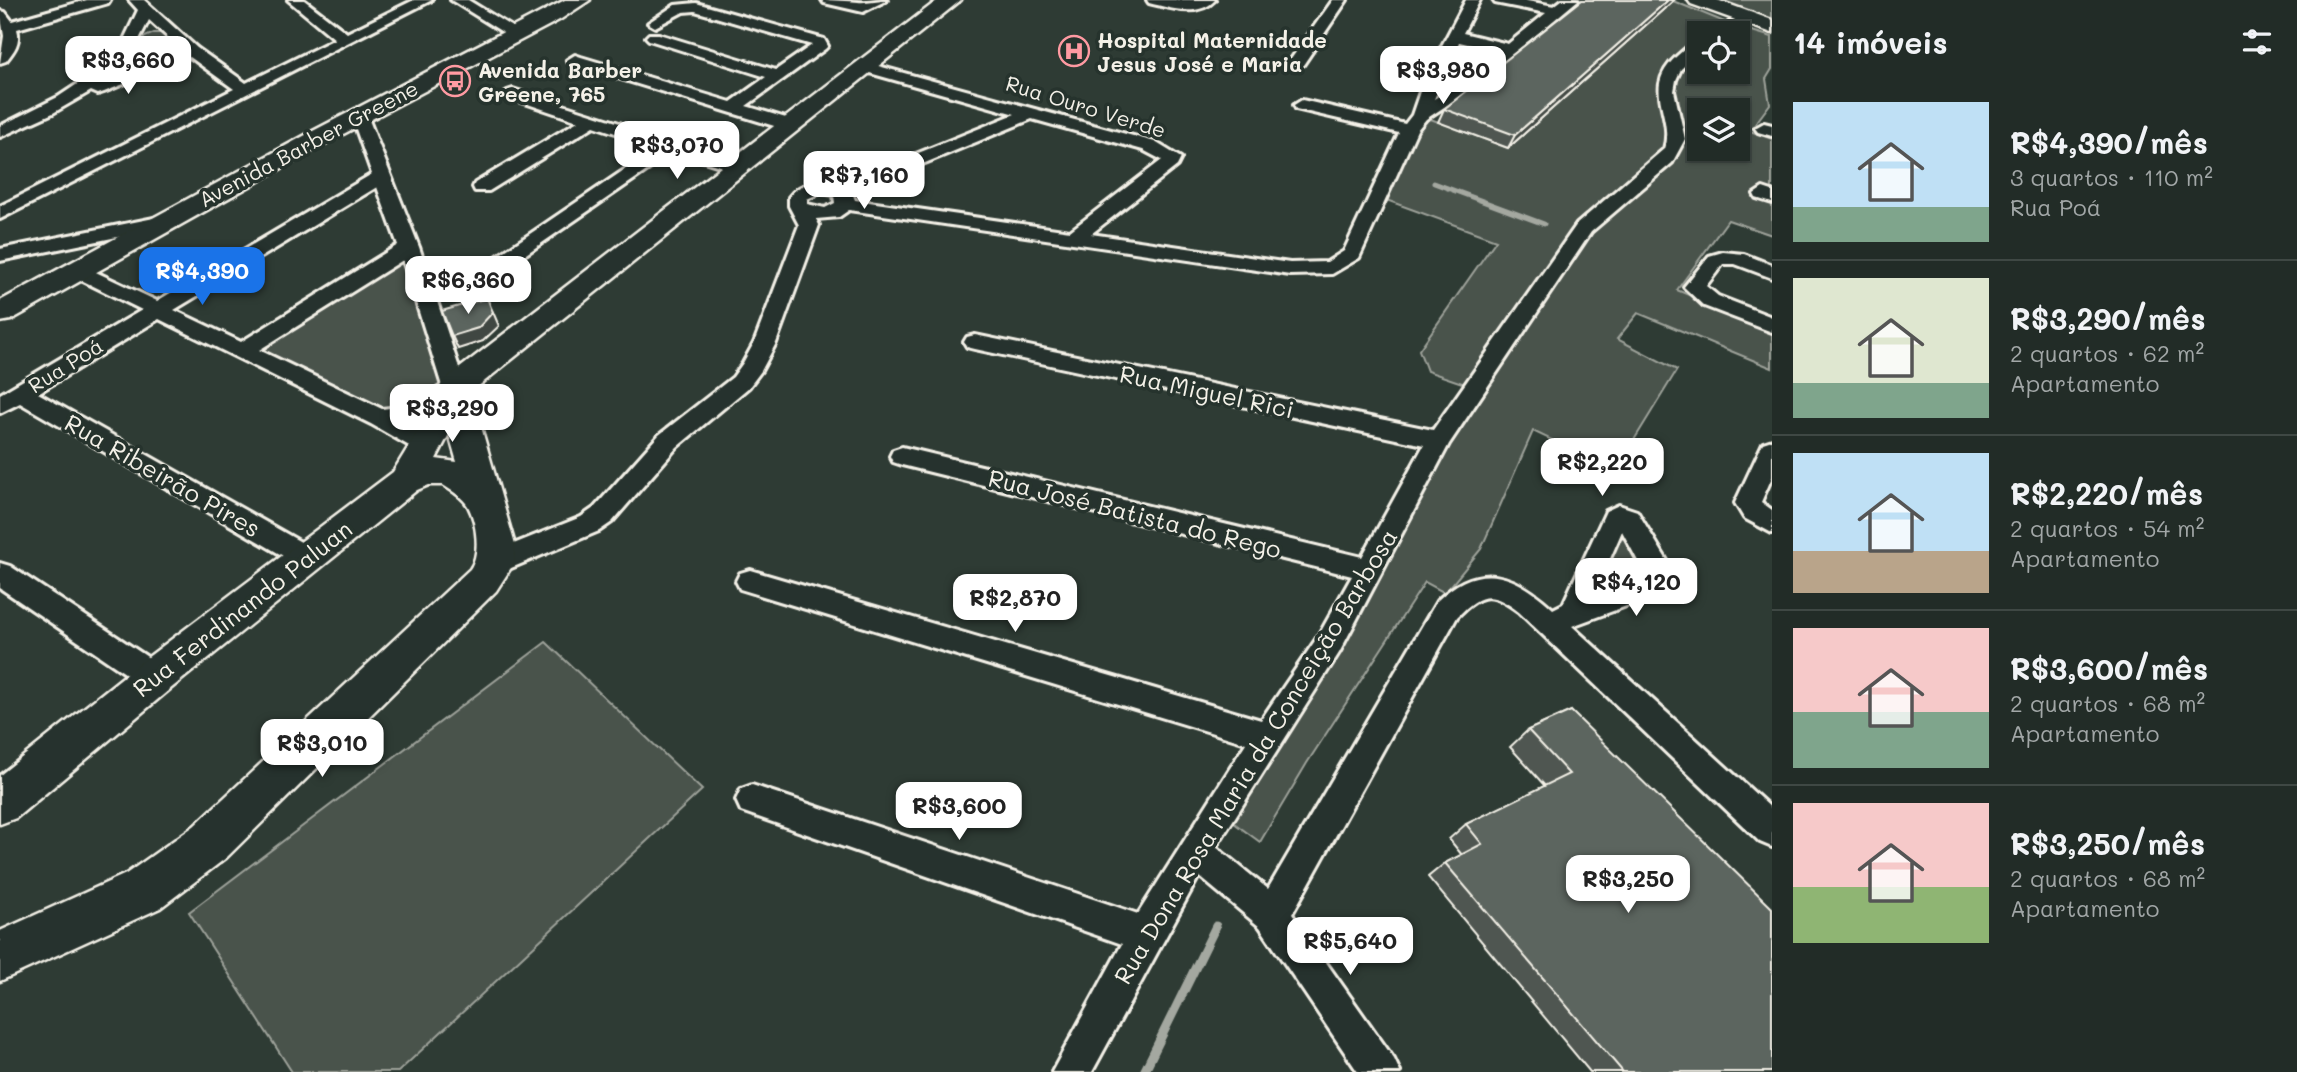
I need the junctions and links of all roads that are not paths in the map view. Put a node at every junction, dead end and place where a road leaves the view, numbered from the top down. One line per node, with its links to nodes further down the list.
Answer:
1 (103, 0): 18 (street)
2 (295, 0): 25 (street)
3 (425, 0): 25 (street)
4 (458, 0): 22 (street)
5 (580, 0): 22 (street, Avenida Barber Greene)
6 (829, 0): 7 (street)
7 (880, 0)
8 (951, 0): 32 (street)
9 (1154, 0): 14 (street)
10 (1340, 0): 31 (street)
11 (1474, 0): 23 (street)
12 (1500, 0): 17 (street)
13 (1698, 0): 15 (street)
14 (1201, 3)
15 (1720, 4): 19 (street)
16 (140, 6): 21 (street); 24 (street)
17 (1564, 6): 26 (street)
18 (5, 20): 29 (street)
19 (1762, 23)
20 (654, 30): 35 (street); 35 (street)
21 (169, 31): 24 (street); 27 (street)
22 (517, 35): 44 (street, Avenida Barber Greene)
23 (1455, 36): 26 (street); 36 (street)
24 (134, 38): 33 (street)
25 (345, 39): 38 (street)
26 (1511, 48): 37 (street)
27 (192, 51): 34 (street); 38 (street)
28 (1687, 56): 71 (street, Rua Dona Rosa Maria da Conceição Barbosa)
29 (0, 58)
30 (575, 60): 40 (street)
31 (1297, 62)
32 (865, 67): 43 (street, Rua Ouro Verde); 46 (street)
33 (111, 68): 34 (street); 42 (street)
34 (143, 69): 42 (street)
35 (778, 76): 40 (street)
36 (1432, 80): 37 (street); 47 (street)
37 (1464, 87): 47 (street)
38 (245, 90): 54 (street)
39 (513, 94): 45 (street)
40 (737, 105): 46 (street)
41 (1301, 105): 47 (street)
42 (51, 109): 48 (street)
43 (1032, 113): 53 (street); 57 (street, Rua Ouro Verde)
44 (359, 115): 51 (street); 56 (street, Avenida Barber Greene)
45 (591, 120): 49 (street); 52 (street)
46 (795, 121): 50 (street)
47 (1414, 122): 57 (street)
48 (0, 132)
49 (665, 150): 50 (street); 60 (street)
50 (729, 171): 68 (street)
51 (383, 175): 58 (street); 63 (street, Rua Poá)
52 (482, 187)
53 (840, 202): 55 (street); 55 (street); 57 (street)
54 (0, 213)
55 (806, 218): 79 (street)
56 (159, 223): 59 (street); 61 (street, Avenida Barber Greene)
57 (1075, 237)
58 (409, 247): 67 (street); 68 (street)
59 (0, 256)
60 (503, 261)
61 (76, 270): 63 (street); 64 (street, Avenida Barber Greene)
62 (1772, 272): 65 (street)
63 (155, 310): 67 (street); 69 (street, Rua Poá)
64 (0, 313)
65 (1772, 325)
66 (975, 342): 71 (street, Rua Miguel Rici)
67 (241, 352): 70 (street)
68 (454, 389): 70 (street); 72 (street, Rua Ferdinando Paluan); 76 (street)
69 (10, 399): 78 (street, Rua Ribeirão Pires)
70 (379, 418): 72 (street)
71 (1439, 440): 80 (street, Rua Dona Rosa Maria da Conceição Barbosa)
72 (427, 445): 75 (street, Rua Ferdinando Paluan)
73 (1772, 449): 77 (street)
74 (902, 456): 80 (street, Rua José Batista do Rego)
75 (405, 481): 76 (street); 78 (street, Rua Ferdinando Paluan)
76 (482, 498): 79 (street)
77 (1772, 523)
78 (306, 556): 84 (street, Rua Ferdinando Paluan)
79 (495, 563): 92 (street)
80 (1369, 569): 85 (street, Rua Dona Rosa Maria da Conceição Barbosa)
81 (0, 574): 84 (street)
82 (750, 582): 85 (street)
83 (1516, 593): 88 (street); 90 (street)
84 (154, 677): 87 (street, Rua Ferdinando Paluan)
85 (1266, 735): 89 (street, Rua Dona Rosa Maria da Conceição Barbosa)
86 (752, 800): 91 (street)
87 (0, 803)
88 (1772, 831)
89 (1196, 852): 90 (street); 91 (street, Rua Dona Rosa Maria da Conceição Barbosa)
90 (1272, 915): 94 (street)
91 (1147, 935): 93 (street, Rua Dona Rosa Maria da Conceição Barbosa)
92 (0, 956)
93 (1071, 1072)
94 (1381, 1072)

